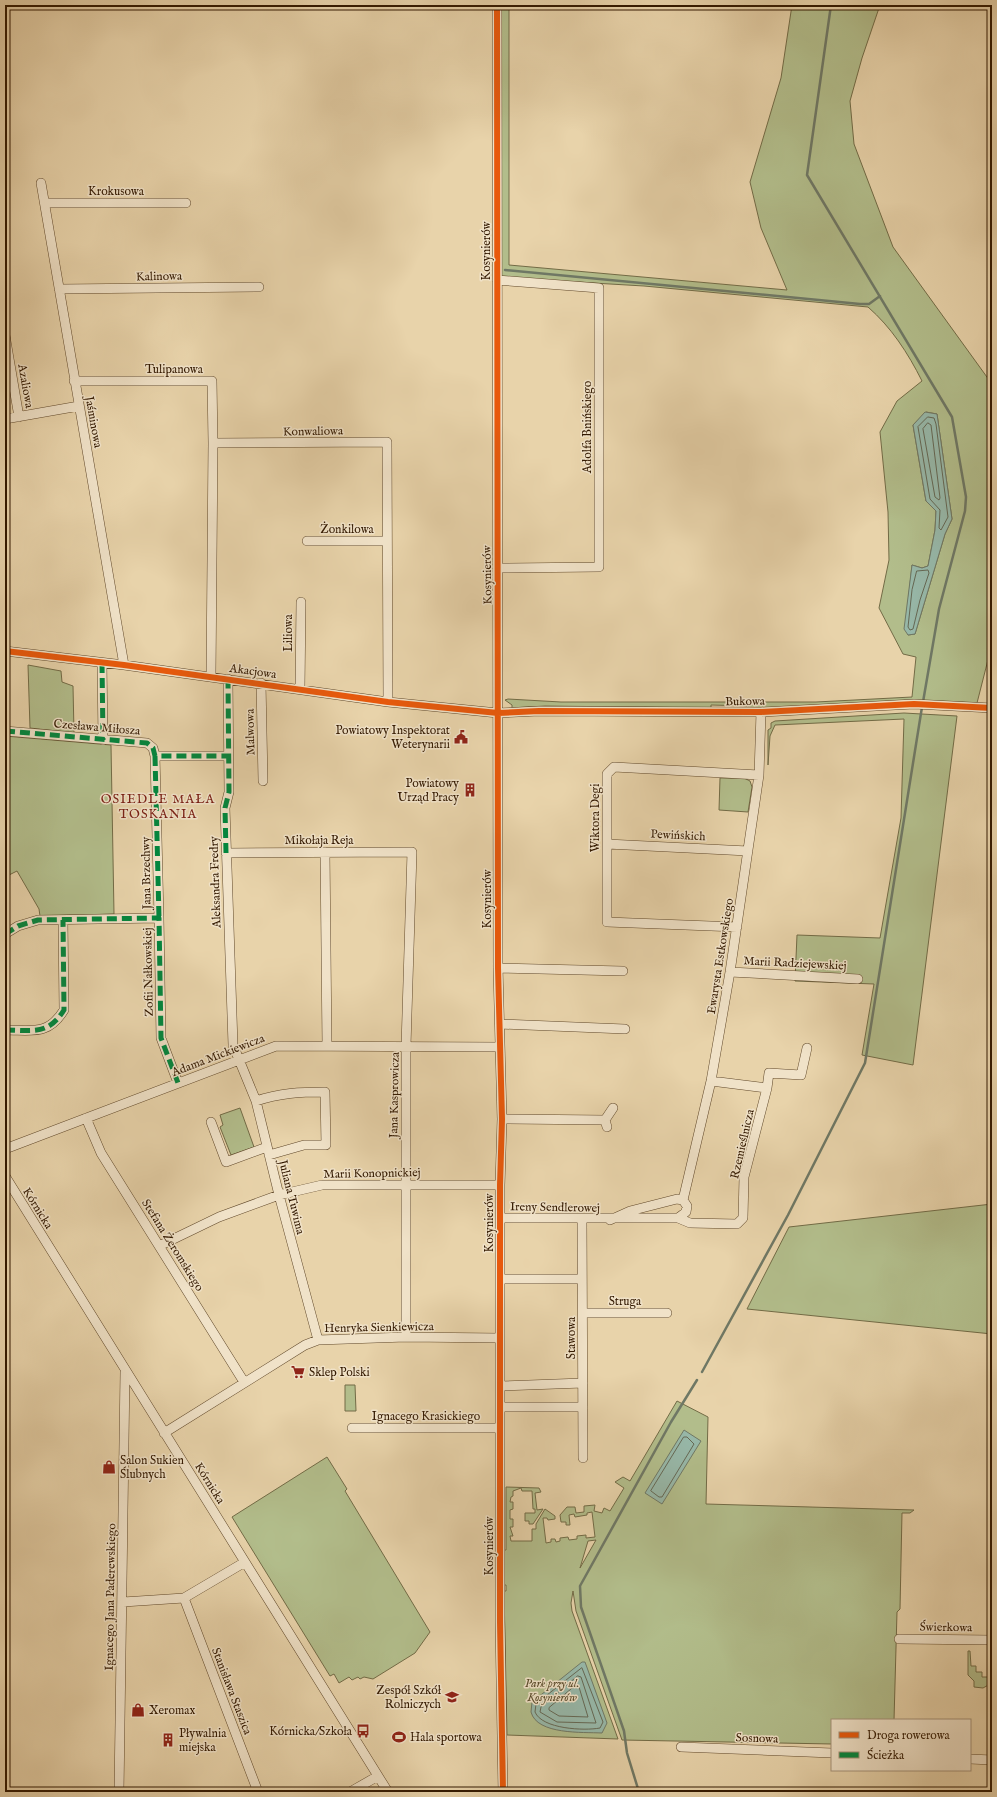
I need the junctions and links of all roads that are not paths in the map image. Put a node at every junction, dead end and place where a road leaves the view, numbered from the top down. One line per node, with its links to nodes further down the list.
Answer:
1 (497, 5): 5 (street, Kosynierów)
2 (41, 183): 3 (street, Jaśminowa)
3 (45, 203): 4 (street, Krokusowa); 7 (street, Jaśminowa)
4 (186, 203)
5 (497, 280): 16 (street, Kosynierów); 16 (street, Adolfa Bnińskiego)
6 (259, 287): 7 (street, Kalinowa)
7 (59, 289): 9 (street, Jaśminowa)
8 (5, 335): 11 (street, Azaliowa)
9 (74, 381): 10 (street, Jaśminowa); 13 (street, Tulipanowa)
10 (79, 406): 11 (street); 20 (street, Jaśminowa)
11 (19, 417): 12 (street)
12 (5, 419)
13 (213, 443): 15 (street, Konwaliowa); 21 (street)
14 (307, 541): 15 (street, Żonkilowa)
15 (387, 541): 25 (street, Konwaliowa)
16 (498, 568): 28 (street, Kosynierów)
17 (301, 602): 24 (street, Liliowa)
18 (5, 651): 19 (street, Akacjowa)
19 (102, 663): 20 (street, Akacjowa); 30 (street)
20 (124, 665): 21 (street, Akacjowa)
21 (211, 677): 22 (street, Akacjowa)
22 (228, 679): 23 (street, Akacjowa); 32 (street, Aleksandra Fredry)
23 (261, 683): 24 (street, Akacjowa); 34 (street, Malwowa)
24 (300, 689): 25 (street, Akacjowa)
25 (388, 702): 28 (street, Akacjowa)
26 (992, 708): 27 (street, Bukowa)
27 (761, 712): 28 (street, Bukowa); 33 (street, Ewarysta Estkowskiego)
28 (498, 713): 44 (street, Kosynierów)
29 (5, 731): 30 (street, Czesława Miłosza)
30 (103, 740): 31 (street, Czesława Miłosza)
31 (156, 756): 32 (street); 40 (street, Jana Brzechwy)
32 (228, 756): 37 (street, Aleksandra Fredry)
33 (759, 775): 35 (street, Wiktora Degi); 36 (street, Ewarysta Estkowskiego)
34 (264, 781)
35 (607, 844): 36 (street, Pewińskich); 42 (street, Wiktora Degi)
36 (748, 851): 42 (street, Ewarysta Estkowskiego)
37 (226, 852): 38 (street, Mikołaja Reja); 55 (street, Aleksandra Fredry)
38 (326, 852): 39 (street, Mikołaja Reja); 51 (street)
39 (412, 852): 52 (street, Jana Kasprowicza)
40 (159, 918): 41 (street, Zofii Nałkowskiej); 57 (street, Zofii Nałkowskiej)
41 (63, 920): 43 (street, Zofii Nałkowskiej); 50 (street)
42 (737, 927): 46 (street, Ewarysta Estkowskiego)
43 (5, 934)
44 (498, 968): 45 (street); 48 (street, Kosynierów)
45 (623, 971)
46 (730, 972): 47 (street, Marii Radziejewskiej); 56 (street, Ewarysta Estkowskiego)
47 (858, 979)
48 (500, 1024): 49 (street); 53 (street, Kosynierów)
49 (625, 1029)
50 (5, 1030)
51 (327, 1046): 52 (street, Adama Mickiewicza); 55 (street, Adama Mickiewicza)
52 (406, 1046): 53 (street, Adama Mickiewicza); 68 (street, Jana Kasprowicza)
53 (500, 1047): 62 (street, Kosynierów)
54 (807, 1048): 58 (street, Rzemieślnicza)
55 (240, 1060): 57 (street, Adama Mickiewicza); 59 (street, Juliana Tuwima)
56 (712, 1081): 58 (street); 71 (street, Ewarysta Estkowskiego)
57 (178, 1083): 61 (street, Adama Mickiewicza)
58 (767, 1088): 73 (street, Rzemieślnicza)
59 (256, 1101): 65 (street, Juliana Tuwima); 65 (street)
60 (613, 1108): 62 (street)
61 (86, 1118): 64 (street, Adama Mickiewicza); 76 (street, Stefana Żeromskiego)
62 (502, 1120): 69 (street, Kosynierów)
63 (211, 1122): 65 (street)
64 (5, 1149)
65 (268, 1151): 70 (street, Juliana Tuwima)
66 (5, 1176): 67 (street, Kórnicka)
67 (8, 1185): 84 (street, Kórnicka)
68 (405, 1185): 69 (street, Marii Konopnickiej); 70 (street, Marii Konopnickiej); 81 (street, Jana Kasprowicza)
69 (500, 1185): 72 (street, Kosynierów)
70 (279, 1195): 76 (street, Marii Konopnickiej); 83 (street, Juliana Tuwima)
71 (683, 1200): 73 (street); 75 (street, Ireny Sendlerowej)
72 (500, 1218): 74 (street, Ireny Sendlerowej); 77 (street, Kosynierów)
73 (678, 1218): 75 (street, Ireny Sendlerowej)
74 (582, 1219): 75 (street, Ireny Sendlerowej); 78 (street, Stawowa)
75 (610, 1220)
76 (159, 1246): 85 (street, Stefana Żeromskiego)
77 (500, 1279): 78 (street); 82 (street, Kosynierów)
78 (582, 1279): 79 (street, Stawowa)
79 (582, 1313): 80 (street, Struga); 86 (street, Stawowa)
80 (667, 1313)
81 (406, 1337): 82 (street, Henryka Sienkiewicza); 83 (street, Henryka Sienkiewicza)
82 (500, 1338): 87 (street, Kosynierów)
83 (318, 1340): 85 (street, Henryka Sienkiewicza)
84 (125, 1370): 88 (street, Kórnicka); 89 (street, Ignacego Jana Paderewskiego)
85 (244, 1382): 94 (street, Henryka Sienkiewicza)
86 (582, 1383): 87 (street); 91 (street, Stawowa)
87 (500, 1386): 90 (street, Kosynierów)
88 (139, 1393): 89 (street); 94 (street, Kórnicka)
89 (125, 1402): 98 (street, Ignacego Jana Paderewskiego)
90 (500, 1407): 91 (street); 93 (street, Kosynierów)
91 (583, 1407): 95 (street, Stawowa)
92 (352, 1428): 93 (street, Ignacego Krasickiego)
93 (500, 1428): 110 (street, Kosynierów)
94 (164, 1433): 96 (street, Kórnicka)
95 (583, 1458)
96 (245, 1562): 97 (street); 105 (street, Kórnicka)
97 (184, 1598): 98 (street); 107 (street, Stanisława Staszica)
98 (122, 1602): 106 (street, Ignacego Jana Paderewskiego)
99 (899, 1639): 100 (street, Świerkowa)
100 (992, 1640)
101 (681, 1747): 102 (street, Sosnowa)
102 (831, 1753)
103 (971, 1759): 104 (street)
104 (992, 1760)
105 (378, 1776): 108 (street); 109 (street, Kórnicka)
106 (119, 1792)
107 (258, 1792)
108 (350, 1792)
109 (388, 1792)
110 (503, 1792)

